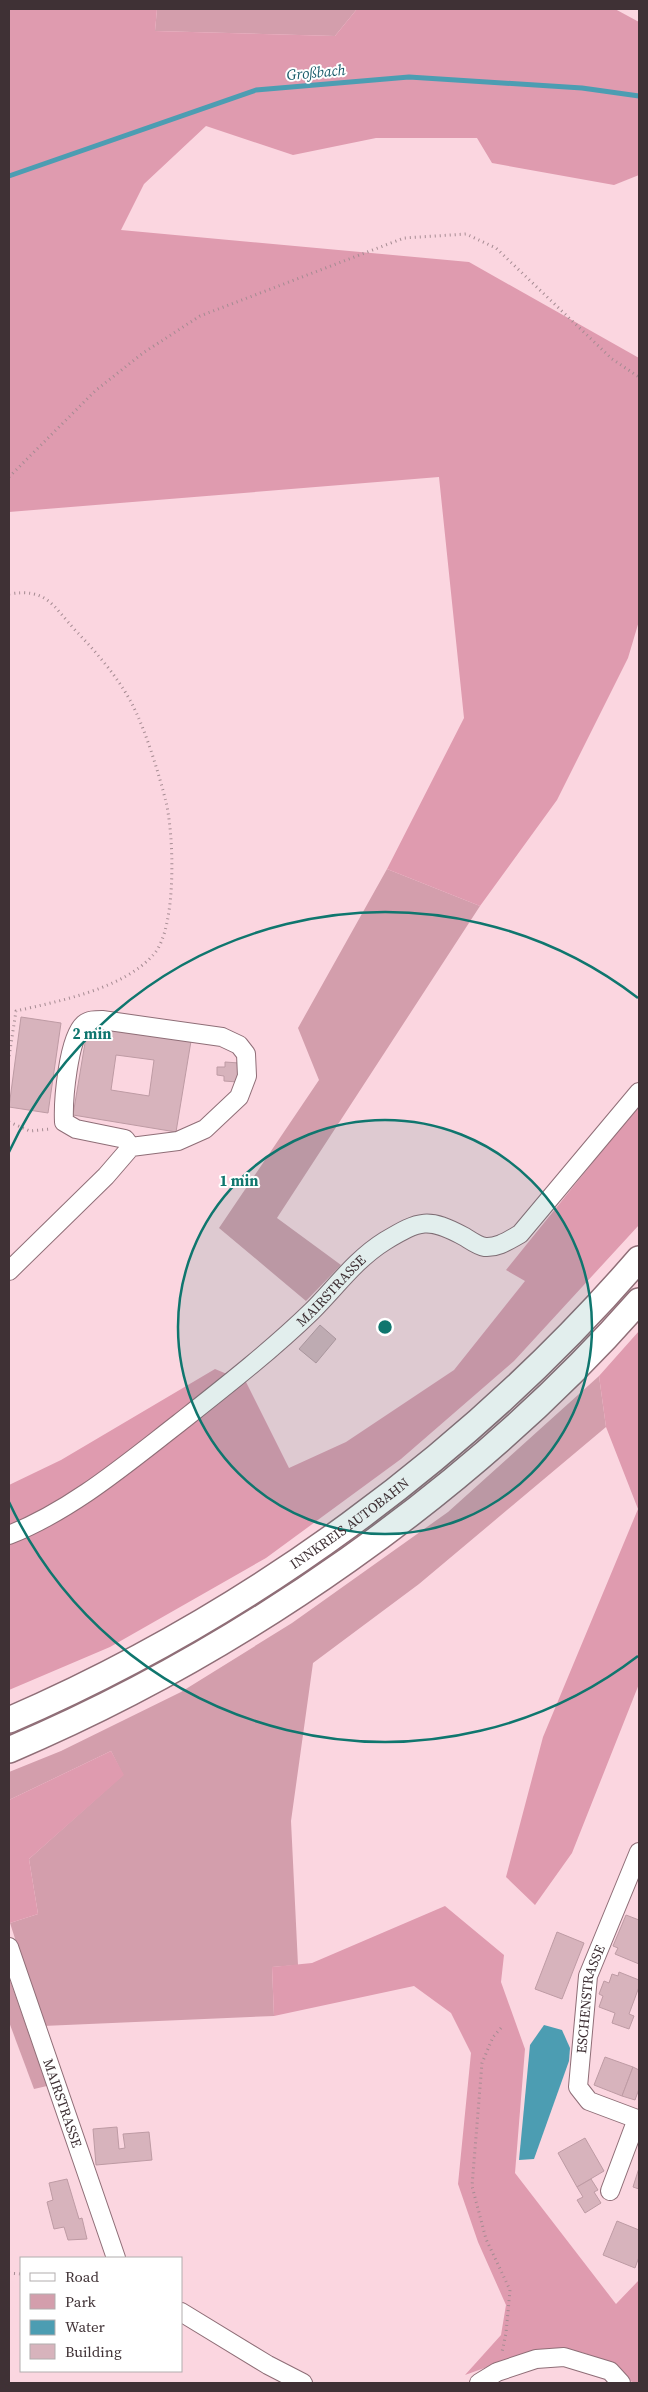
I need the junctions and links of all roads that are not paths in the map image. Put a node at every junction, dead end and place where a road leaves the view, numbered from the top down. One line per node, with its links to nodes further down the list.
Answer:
1 (639, 1092): 6 (street, MAIRSTRASSE)
2 (130, 1147): 2 (street); 4 (street)
3 (639, 1259): 7 (highway, INNKREIS AUTOBAHN)
4 (9, 1271)
5 (639, 1301): 8 (highway, INNKREIS AUTOBAHN)
6 (9, 1535)
7 (9, 1720)
8 (9, 1750)
9 (639, 1852): 11 (street, ESCHENSTRASSE)
10 (9, 1948): 13 (street, MAIRSTRASSE)
11 (638, 2119): 12 (street)
12 (610, 2192)
13 (116, 2257)
14 (182, 2313): 15 (street)
15 (303, 2383)
16 (479, 2383): 17 (street)
17 (621, 2383)

